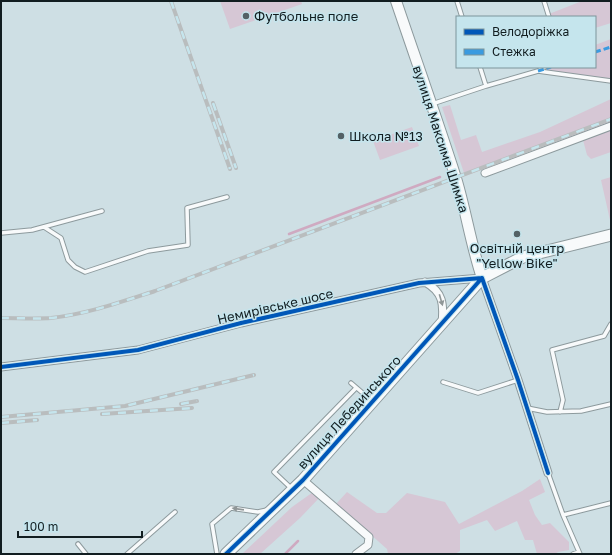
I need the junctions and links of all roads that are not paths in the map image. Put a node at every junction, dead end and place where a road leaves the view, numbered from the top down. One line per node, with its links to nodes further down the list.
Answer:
1 (396, 1): 11 (main road, вулиця Максима Шимка)
2 (457, 1): 4 (lane)
3 (544, 1): 5 (lane)
4 (462, 16)
5 (549, 16)
6 (480, 68): 10 (lane)
7 (543, 68): 8 (lane)
8 (538, 71): 9 (lane); 10 (lane)
9 (611, 81)
10 (486, 86): 11 (lane)
11 (431, 105): 19 (main road, вулиця Максима Шимка)
12 (611, 126): 13 (street)
13 (485, 173)
14 (227, 196): 16 (lane)
15 (102, 210): 16 (lane)
16 (44, 227): 17 (lane)
17 (1, 233)
18 (611, 235): 19 (main road, Немирівське шосе)
19 (482, 278): 20 (street, Немирівське шосе); 21 (main road, вулиця Лебединського); 24 (street)
20 (425, 282): 21 (street, one-way to 21); 23 (street, Немирівське шосе)
21 (442, 324): 28 (main road, вулиця Лебединського)
22 (611, 324): 31 (lane)
23 (1, 367)
24 (518, 380): 25 (lane); 30 (street)
25 (443, 382)
26 (351, 383): 27 (lane)
27 (356, 388): 28 (lane); 34 (lane)
28 (372, 402): 33 (main road, вулиця Лебединського)
29 (611, 404): 31 (lane)
30 (527, 408): 31 (lane); 32 (street)
31 (560, 412)
32 (548, 473): 38 (lane)
33 (303, 480): 34 (main road, вулиця Лебединського); 45 (street)
34 (293, 490): 36 (main road, вулиця Лебединського)
35 (611, 503): 38 (lane)
36 (276, 507): 43 (lane, one-way to 43); 44 (main road, вулиця Лебединського)
37 (175, 512): 42 (lane)
38 (563, 516): 40 (lane)
39 (78, 544): 41 (lane)
40 (579, 553): 46 (lane)
41 (86, 554)
42 (127, 554)
43 (217, 554)
44 (226, 554)
45 (356, 554)
46 (572, 554)

